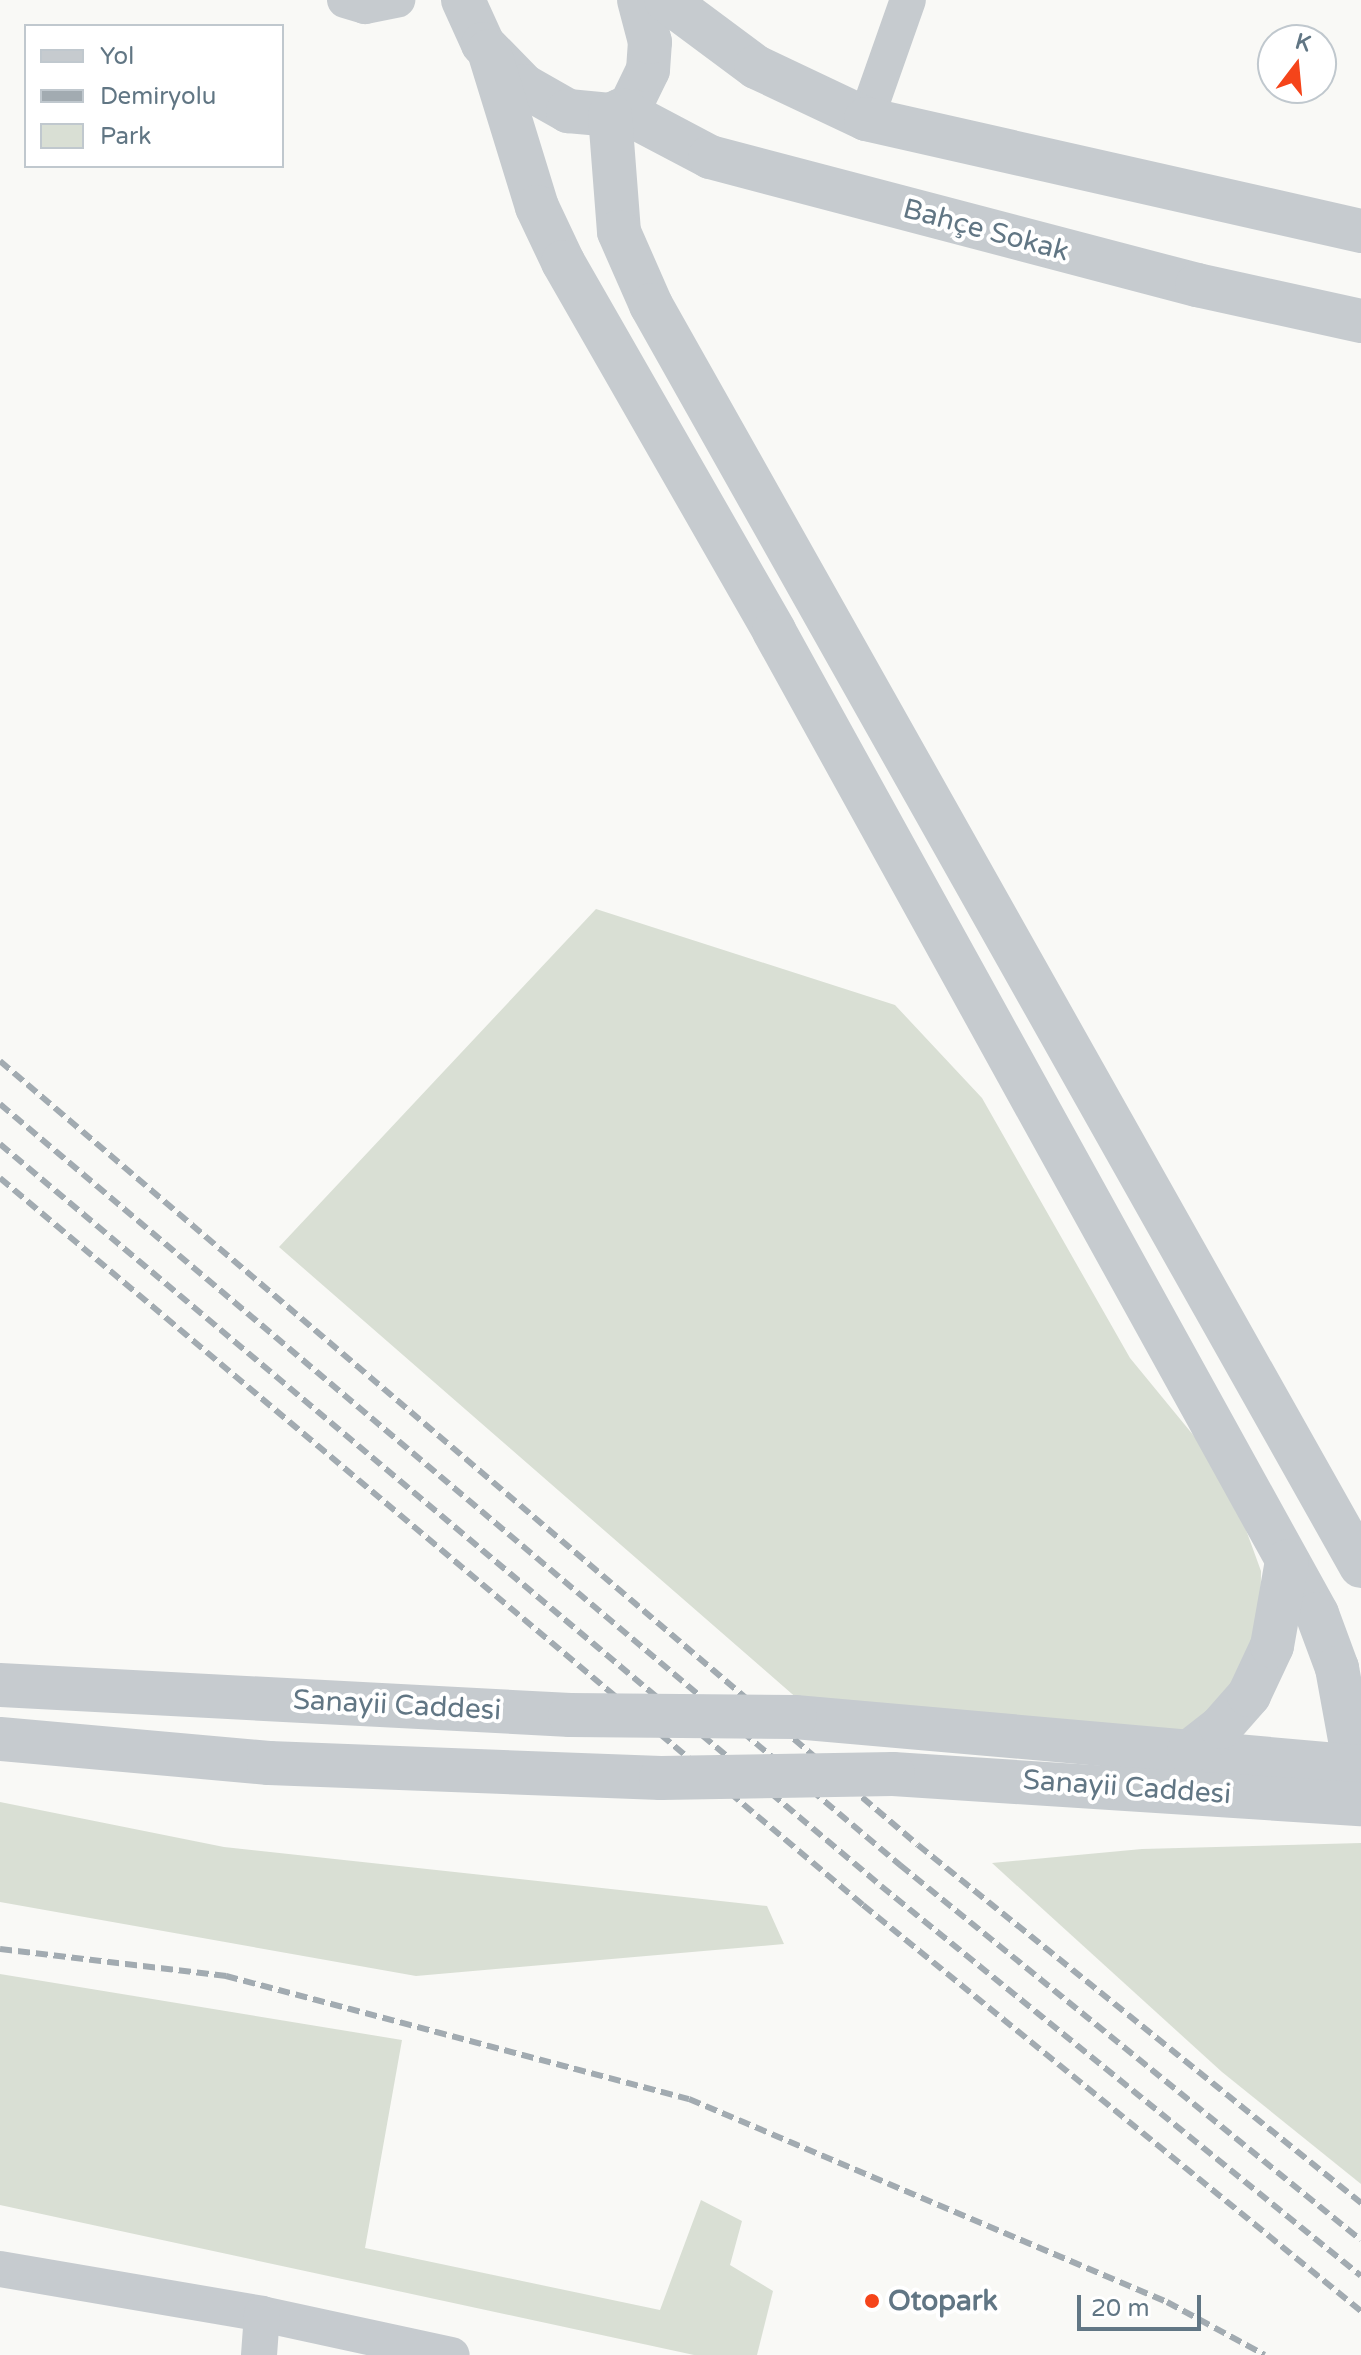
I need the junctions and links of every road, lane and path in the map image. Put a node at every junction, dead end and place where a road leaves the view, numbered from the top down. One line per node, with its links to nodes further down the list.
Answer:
1 (345, 0): 2 (street)
2 (397, 0)
3 (463, 0): 7 (street)
4 (639, 0): 8 (street)
5 (666, 0): 9 (street)
6 (908, 0): 9 (street)
7 (489, 51): 8 (street); 12 (street)
8 (615, 113): 11 (street, Bahçe Sokak); 13 (street)
9 (866, 119): 10 (street)
10 (1361, 231)
11 (1361, 321)
12 (1287, 1561): 16 (street); 17 (street)
13 (1361, 1566)
14 (0, 1685): 16 (street, Sanayii Caddesi, bridge)
15 (0, 1739): 17 (street, Sanayii Caddesi, bridge)
16 (1189, 1752): 17 (street, Sanayii Caddesi)
17 (1358, 1785)
18 (0, 2269): 19 (street)
19 (262, 2314): 20 (street); 21 (street)
20 (259, 2355)
21 (452, 2355)

